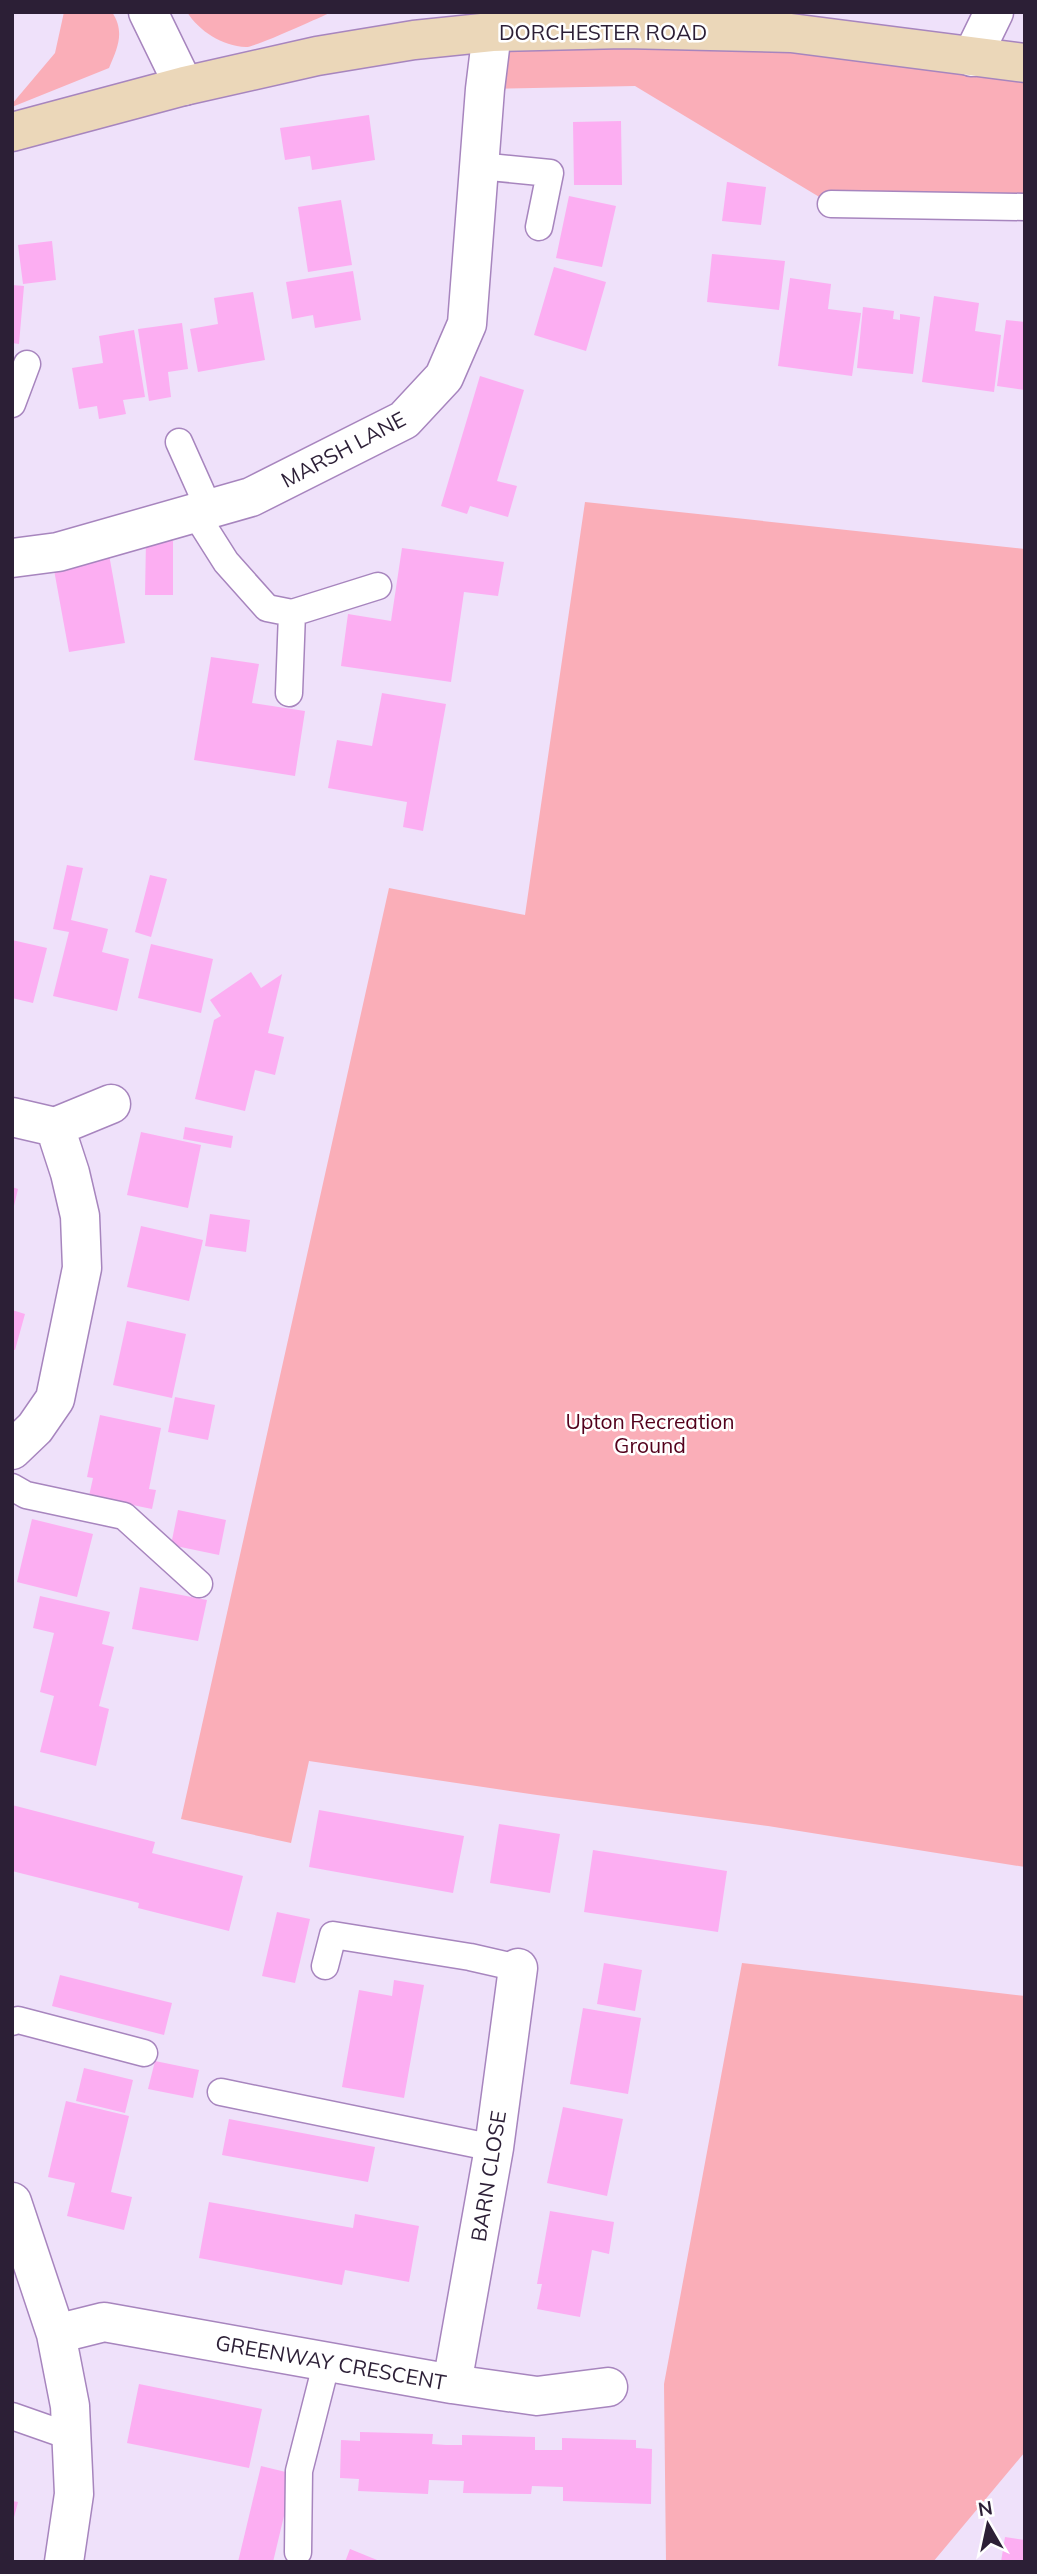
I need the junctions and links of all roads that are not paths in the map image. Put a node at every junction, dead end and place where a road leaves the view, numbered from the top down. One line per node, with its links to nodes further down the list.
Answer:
1 (148, 12): 7 (street)
2 (994, 12): 5 (street)
3 (624, 20): 4 (main road, DORCHESTER ROAD); 5 (main road, DORCHESTER ROAD)
4 (492, 32): 7 (main road, DORCHESTER ROAD); 9 (street, MARSH LANE)
5 (972, 57): 6 (main road, DORCHESTER ROAD)
6 (1025, 63)
7 (184, 86): 8 (main road, DORCHESTER ROAD)
8 (12, 132)
9 (479, 166): 12 (lane); 16 (street, MARSH LANE)
10 (831, 204): 11 (lane)
11 (1025, 207)
12 (539, 227)
13 (27, 364): 14 (lane)
14 (12, 404)
15 (179, 442): 16 (lane)
16 (202, 511): 17 (street, MARSH LANE); 19 (lane)
17 (12, 558)
18 (378, 586): 19 (lane)
19 (292, 613): 20 (lane)
20 (289, 693)
21 (111, 1104): 23 (street)
22 (12, 1117): 23 (street)
23 (55, 1127): 24 (street)
24 (12, 1450)
25 (12, 1487): 26 (lane)
26 (199, 1584)
27 (325, 1966): 28 (lane)
28 (518, 1968): 32 (street, BARN CLOSE)
29 (12, 2022): 30 (lane)
30 (144, 2053)
31 (221, 2092): 32 (lane)
32 (494, 2148): 36 (street, BARN CLOSE)
33 (12, 2202): 34 (street)
34 (56, 2334): 35 (street, GREENWAY CRESCENT); 39 (street)
35 (327, 2361): 36 (street, GREENWAY CRESCENT); 40 (lane)
36 (452, 2384): 37 (street, GREENWAY CRESCENT)
37 (608, 2387)
38 (12, 2416): 39 (lane)
39 (72, 2437): 41 (street)
40 (298, 2552)
41 (64, 2562)

